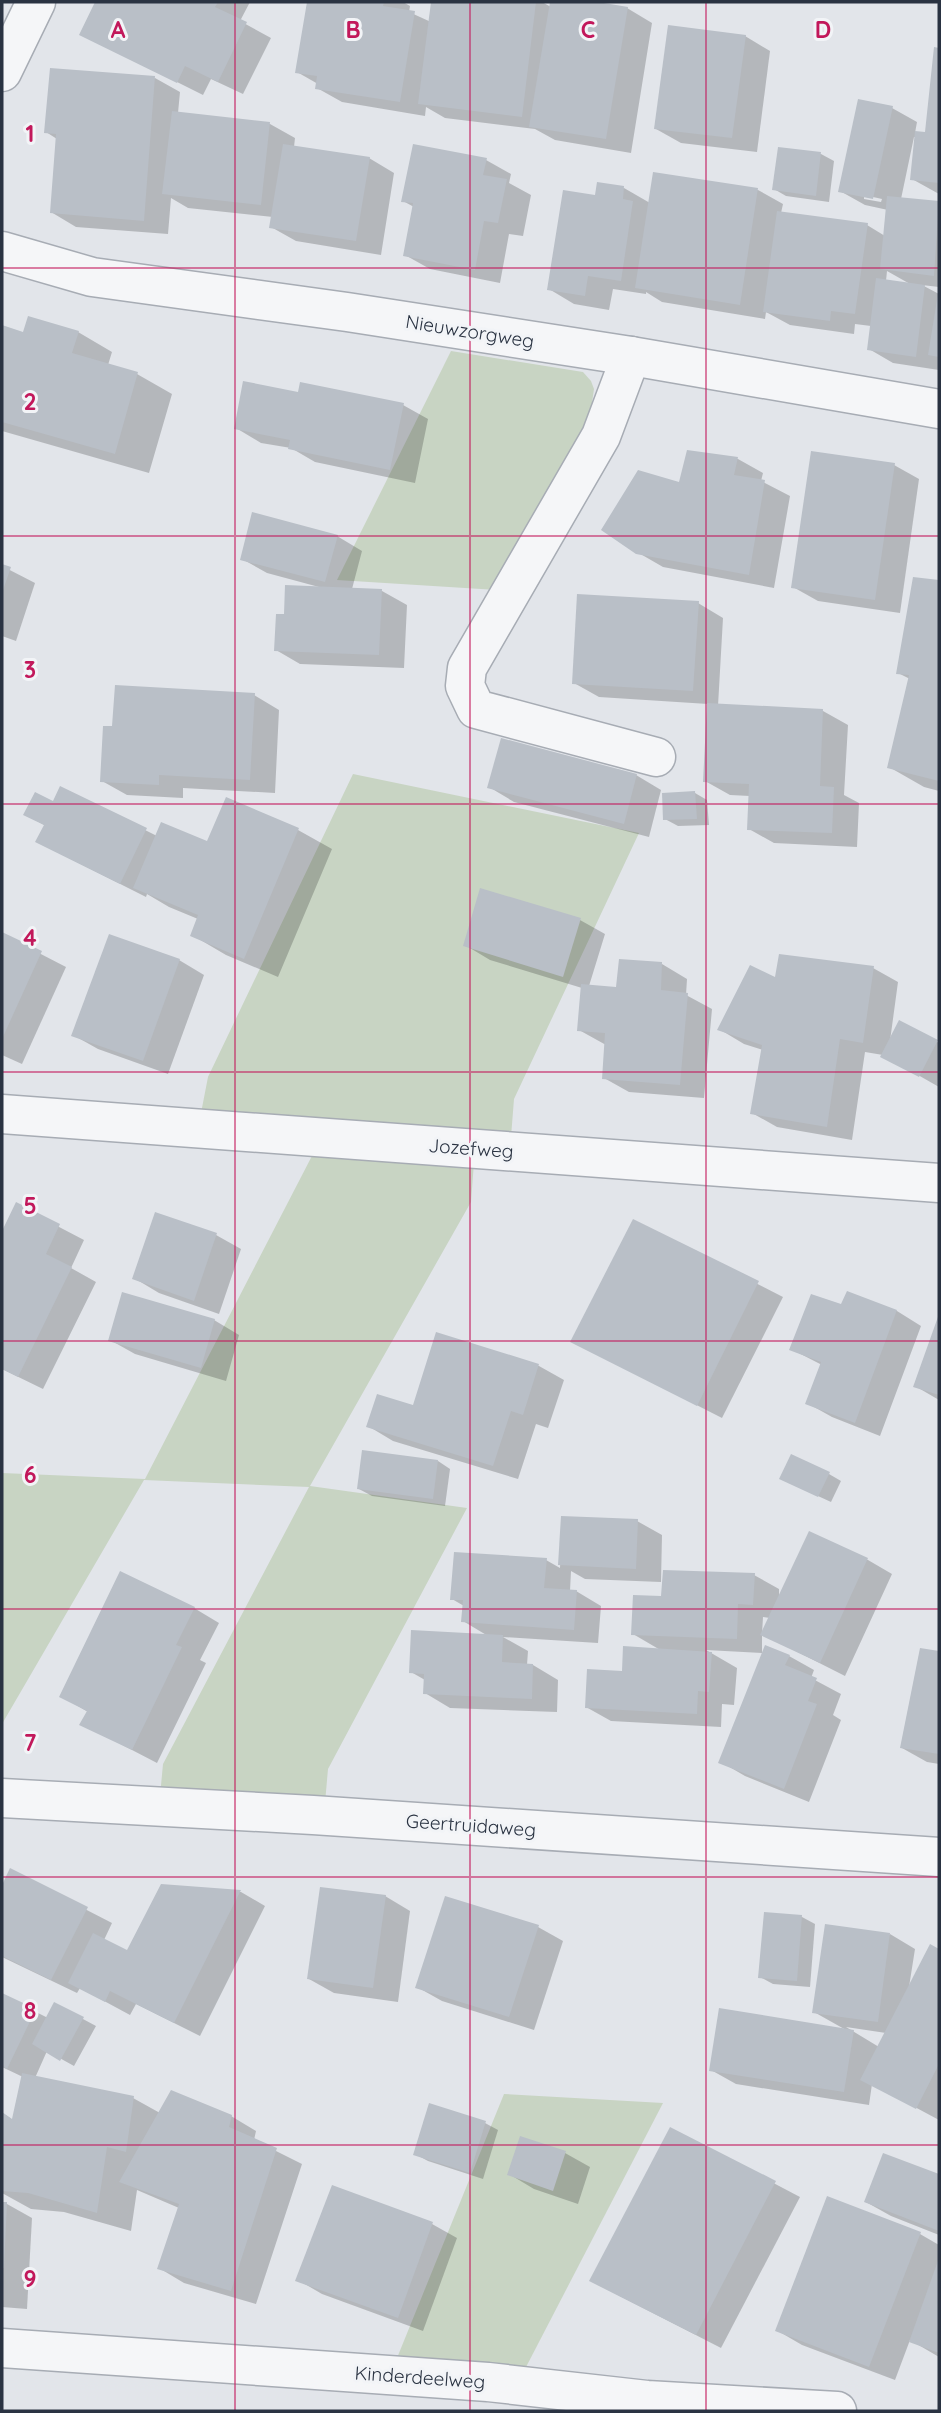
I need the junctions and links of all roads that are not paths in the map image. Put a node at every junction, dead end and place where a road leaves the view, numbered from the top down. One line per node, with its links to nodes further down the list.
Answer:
1 (36, 2): 2 (street)
2 (2, 72)
3 (2, 251): 4 (street, Nieuwzorgweg)
4 (631, 356): 5 (street, Nieuwzorgweg); 6 (street)
5 (939, 409)
6 (656, 757)
7 (2, 1114): 8 (street, Jozefweg)
8 (939, 1183)
9 (2, 1798): 10 (street, Geertruidaweg)
10 (939, 1857)
11 (2, 2348): 12 (street, Kinderdeelweg)
12 (837, 2411)

